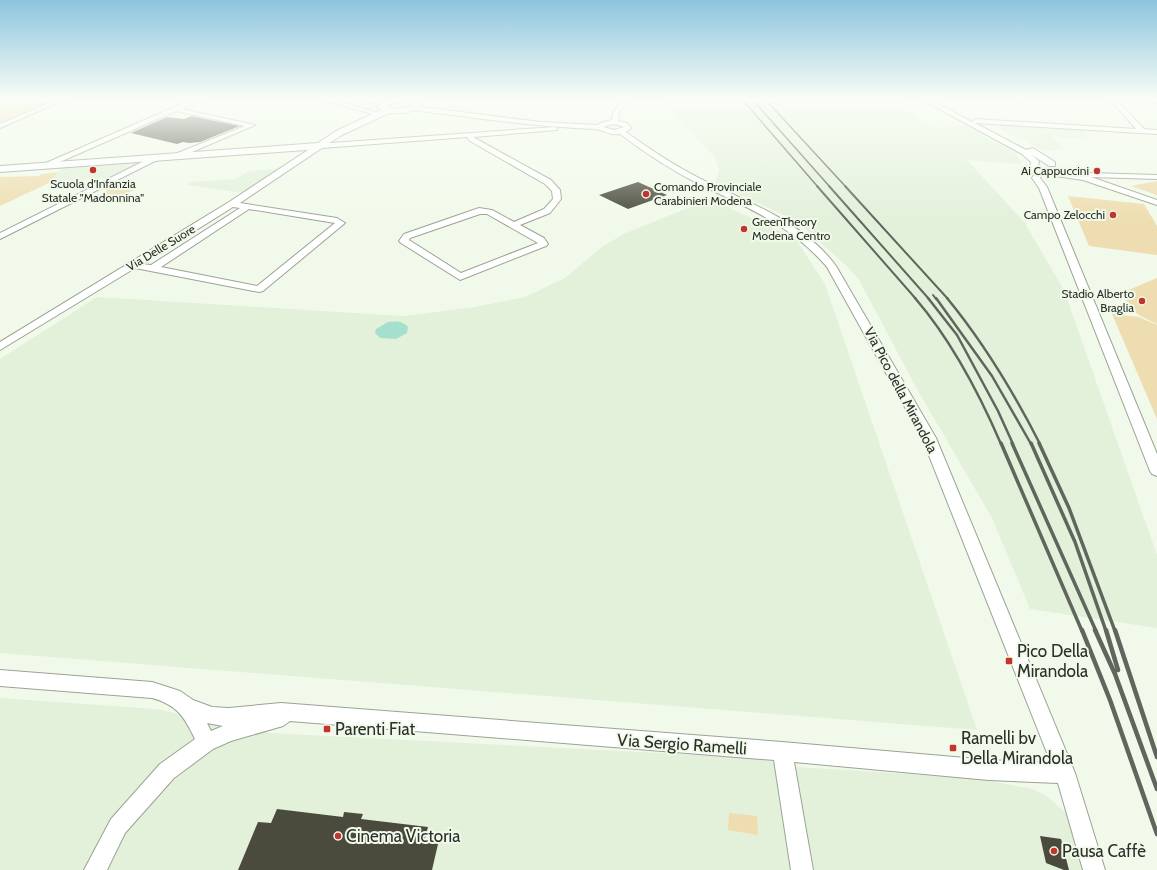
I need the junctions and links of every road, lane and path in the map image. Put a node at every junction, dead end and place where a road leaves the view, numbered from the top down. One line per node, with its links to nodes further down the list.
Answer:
1 (106, 139): 18 (street)
2 (220, 139): 14 (street)
3 (322, 139): 13 (street)
4 (331, 139): 12 (main road)
5 (340, 139): 11 (street)
6 (429, 139): 11 (street)
7 (471, 139): 30 (street)
8 (634, 139): 43 (street, Via Pico della Mirandola)
9 (999, 139): 17 (street)
10 (1007, 139): 16 (street)
11 (361, 143): 12 (street)
12 (320, 146): 13 (main road); 28 (street, Via Delle Suore)
13 (281, 149): 14 (main road)
14 (178, 156): 15 (main road)
15 (157, 158): 18 (main road); 31 (street)
16 (1052, 164): 17 (street); 20 (street)
17 (1035, 165): 21 (street)
18 (43, 166): 19 (main road)
19 (0, 169)
20 (1066, 171): 22 (street); 23 (street); 25 (street)
21 (1040, 172): 22 (street); 26 (street)
22 (1055, 175): 26 (street)
23 (1138, 176): 24 (street); 25 (street)
24 (1157, 177)
25 (1085, 178): 27 (street)
26 (1043, 187): 37 (street)
27 (1157, 203)
28 (232, 204): 29 (street); 32 (street, Via Delle Suore)
29 (248, 206): 33 (street); 33 (street)
30 (514, 225): 30 (street)
31 (0, 236)
32 (134, 265): 33 (street); 34 (street, Via Delle Suore)
33 (153, 268)
34 (19, 335): 35 (street); 36 (street, Via Delle Suore)
35 (0, 336)
36 (0, 346)
37 (1157, 470)
38 (0, 678): 39 (street)
39 (188, 707): 40 (street, Via Sergio Ramelli); 41 (street)
40 (299, 714): 41 (street, Via Sergio Ramelli); 42 (street, Via Sergio Ramelli)
41 (206, 742): 44 (street, Via Sergio Ramelli)
42 (782, 751): 43 (street, Via Sergio Ramelli); 45 (street)
43 (1065, 773): 46 (street, Via Pico della Mirandola)
44 (95, 870)
45 (802, 870)
46 (1094, 870)

